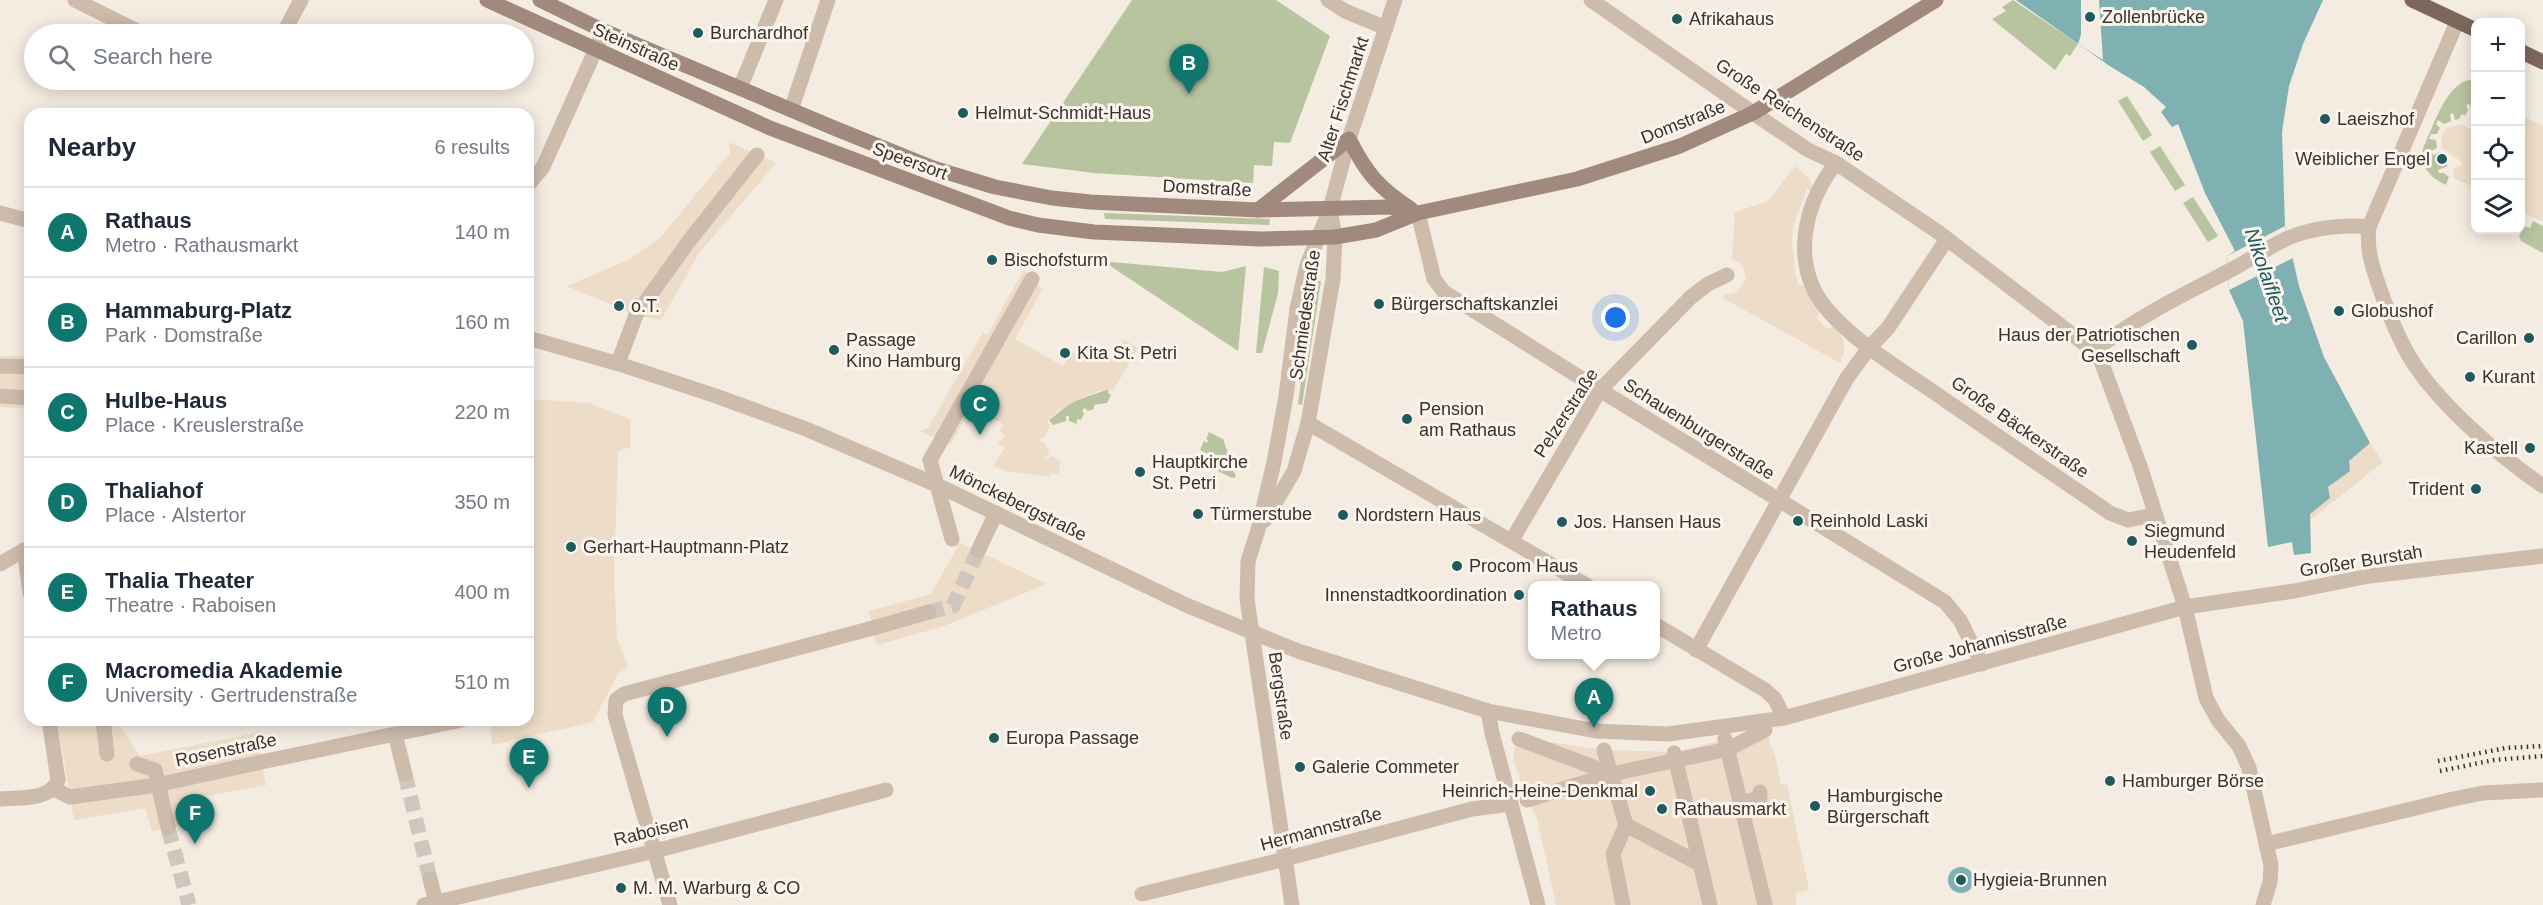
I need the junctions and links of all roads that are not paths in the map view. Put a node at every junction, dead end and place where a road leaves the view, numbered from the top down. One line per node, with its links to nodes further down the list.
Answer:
1 (75, 0): 13 (street)
2 (301, 0): 14 (street)
3 (487, 0): 18 (main road, Steinstraße)
4 (540, 0): 17 (main road, Steinstraße)
5 (776, 0): 21 (street)
6 (828, 0): 22 (street)
7 (1328, 0): 15 (street)
8 (1395, 0): 15 (street, Alter Fischmarkt)
9 (1592, 0): 23 (street, Große Reichenstraße)
10 (1936, 0): 23 (main road, Domstraße)
11 (2412, 0): 12 (main road)
12 (2457, 22): 16 (main road); 36 (street)
13 (123, 24)
14 (288, 24)
15 (1386, 28): 25 (street, Alter Fischmarkt)
16 (2471, 28)
17 (604, 31): 18 (street); 21 (main road, Steinstraße)
18 (595, 50): 24 (main road, Steinstraße); 28 (street)
19 (2525, 53): 20 (main road)
20 (2543, 62)
21 (740, 88): 22 (main road, Steinstraße); 24 (main road)
22 (791, 111): 24 (main road); 29 (main road, Speersort)
23 (1753, 114): 27 (street, Große Reichenstraße); 33 (main road, Domstraße)
24 (770, 128): 35 (main road, Speersort)
25 (1349, 140): 30 (street, Alter Fischmarkt); 31 (main road); 33 (main road)
26 (758, 155): 45 (street)
27 (1836, 163): 37 (street, Große Reichenstraße); 43 (street, Große Bäckerstraße)
28 (534, 178)
29 (995, 187): 31 (main road, Domstraße)
30 (1330, 209): 31 (main road, Domstraße); 33 (main road, Domstraße); 38 (street, Schmiedestraße); 39 (street, Schmiedestraße)
31 (1258, 210)
32 (0, 213): 34 (street)
33 (1418, 213): 38 (main road, Domstraße); 48 (street, Schauenburgerstraße)
34 (24, 219)
35 (1038, 225): 39 (main road, Domstraße)
36 (2369, 227): 44 (street); 54 (street)
37 (1942, 235): 43 (street); 44 (street, Große Reichenstraße)
38 (1335, 237): 39 (main road, Domstraße); 52 (street, Schmiedestraße)
39 (1316, 239): 51 (street, Schmiedestraße)
40 (1727, 275): 48 (street, Pelzerstraße)
41 (1032, 279): 53 (street)
42 (534, 340): 53 (street, Mönckebergstraße)
43 (1869, 348): 55 (street); 57 (street, Große Bäckerstraße)
44 (2094, 351): 57 (street)
45 (621, 355)
46 (0, 366): 47 (street)
47 (24, 367)
48 (1600, 390): 55 (street, Schauenburgerstraße); 60 (street, Pelzerstraße)
49 (0, 396): 50 (street)
50 (24, 398)
51 (1283, 416): 58 (street, Bergstraße)
52 (1308, 423): 58 (street, Bergstraße); 60 (street)
53 (937, 485): 56 (street, Mönckebergstraße); 59 (street)
54 (2543, 486)
55 (1778, 501): 70 (street); 71 (street, Schauenburgerstraße)
56 (996, 513): 62 (street); 69 (street, Mönckebergstraße)
57 (2154, 515): 66 (street)
58 (1258, 530): 69 (street, Bergstraße)
59 (952, 539)
60 (1512, 540): 65 (street)
61 (24, 550): 64 (street)
62 (978, 551)
63 (2543, 556): 66 (street, Großer Burstah)
64 (0, 564)
65 (1581, 581)
66 (2185, 607): 71 (street, Große Johannisstraße); 98 (street)
67 (929, 612): 99 (street)
68 (1660, 628): 70 (street)
69 (1253, 634): 72 (street, Mönckebergstraße); 100 (street, Bergstraße)
70 (1696, 650): 73 (street)
71 (1982, 664): 73 (street, Große Johannisstraße)
72 (1488, 711): 73 (street); 95 (street)
73 (1784, 718)
74 (50, 726): 88 (street)
75 (104, 726): 82 (street)
76 (433, 726): 78 (street, Rosenstraße)
77 (1765, 730): 80 (street)
78 (395, 734): 85 (street); 87 (street, Rosenstraße)
79 (1519, 739): 86 (street)
80 (1726, 744): 83 (street); 94 (street)
81 (1604, 750): 86 (street)
82 (108, 754)
83 (1675, 757): 86 (street); 101 (street)
84 (137, 764): 87 (street)
85 (405, 774)
86 (1612, 774): 93 (street); 96 (street)
87 (157, 785): 88 (street, Rosenstraße); 97 (street)
88 (54, 789): 92 (street, Rosenstraße)
89 (886, 790): 99 (street, Raboisen)
90 (2543, 790): 98 (street)
91 (1760, 792): 94 (street)
92 (0, 799)
93 (1527, 800)
94 (1740, 803): 110 (street)
95 (1511, 804): 100 (street, Hermannstraße); 107 (street)
96 (1626, 825): 101 (street); 108 (street)
97 (168, 828)
98 (2266, 844): 111 (street)
99 (655, 851): 104 (street, Raboisen); 105 (street)
100 (1285, 860): 103 (street, Hermannstraße); 106 (street, Bergstraße)
101 (1700, 864): 109 (street)
102 (430, 879): 104 (street)
103 (1142, 894)
104 (430, 904)
105 (670, 905)
106 (1292, 905)
107 (1538, 905)
108 (1623, 905)
109 (1710, 905)
110 (1765, 905)
111 (2263, 905)

